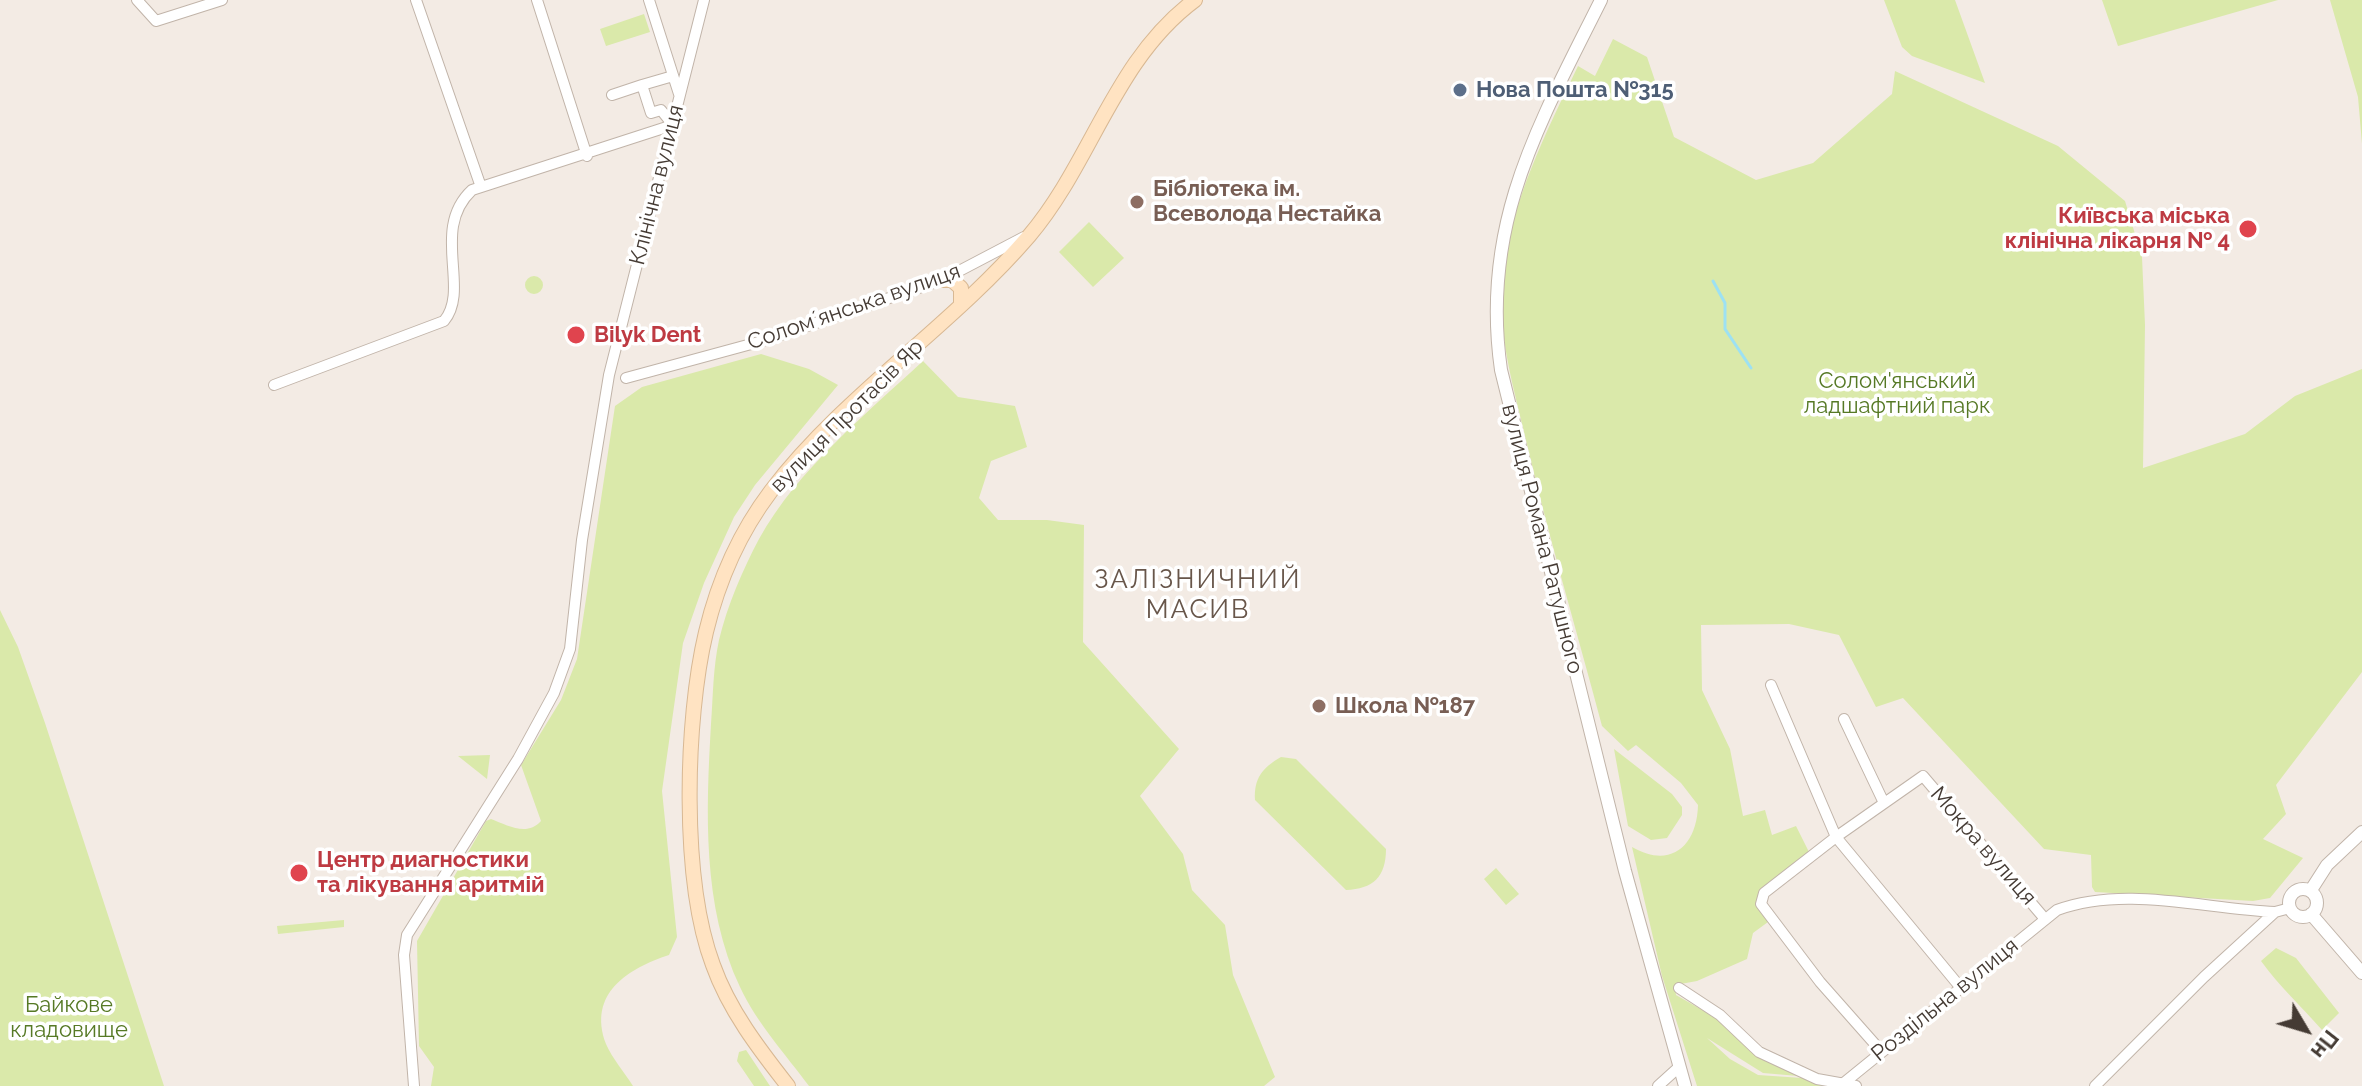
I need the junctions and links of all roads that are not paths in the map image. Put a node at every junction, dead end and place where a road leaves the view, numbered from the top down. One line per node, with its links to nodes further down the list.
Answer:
1 (137, 0): 2 (street)
2 (222, 0)
3 (416, 0): 15 (street)
4 (537, 0): 14 (street)
5 (649, 0): 9 (street)
6 (704, 0): 12 (street, Клінічна вулиця)
7 (1195, 0): 16 (main road, Соломʼянська вулиця)
8 (1601, 0): 37 (street, вулиця Романа Ратушного)
9 (673, 76): 10 (street); 12 (street)
10 (642, 85): 11 (street); 13 (street)
11 (612, 95)
12 (679, 96): 13 (street, Клінічна вулиця)
13 (673, 125): 14 (street); 19 (street, Клінічна вулиця)
14 (587, 156): 15 (street)
15 (481, 187): 22 (street)
16 (1033, 232): 17 (street, Соломʼянська вулиця); 18 (main road, вулиця Протасів Яр)
17 (942, 280): 18 (main road); 20 (street, Соломʼянська вулиця)
18 (961, 305): 40 (main road, вулиця Протасів Яр)
19 (613, 370): 20 (street); 21 (street)
20 (626, 378): 21 (street)
21 (610, 383): 39 (street)
22 (274, 385)
23 (1771, 685): 27 (street)
24 (1844, 719): 25 (street)
25 (1884, 803): 27 (street); 32 (street, Мокра вулиця)
26 (2362, 832): 28 (street)
27 (1836, 837): 35 (street); 36 (street)
28 (2311, 890): 29 (street); 31 (street)
29 (2290, 908): 30 (street); 31 (street)
30 (2275, 912): 32 (street, Мокра вулиця); 43 (street)
31 (2311, 914): 33 (street)
32 (2045, 919): 35 (street, Роздільна вулиця)
33 (2362, 973)
34 (1679, 988): 38 (street)
35 (1961, 988): 36 (street, Роздільна вулиця)
36 (1881, 1051): 38 (street, Роздільна вулиця)
37 (1679, 1067): 41 (street); 42 (street, вулиця Романа Ратушного)
38 (1851, 1084)
39 (414, 1086)
40 (788, 1086)
41 (1658, 1086)
42 (1685, 1086)
43 (2095, 1086)

